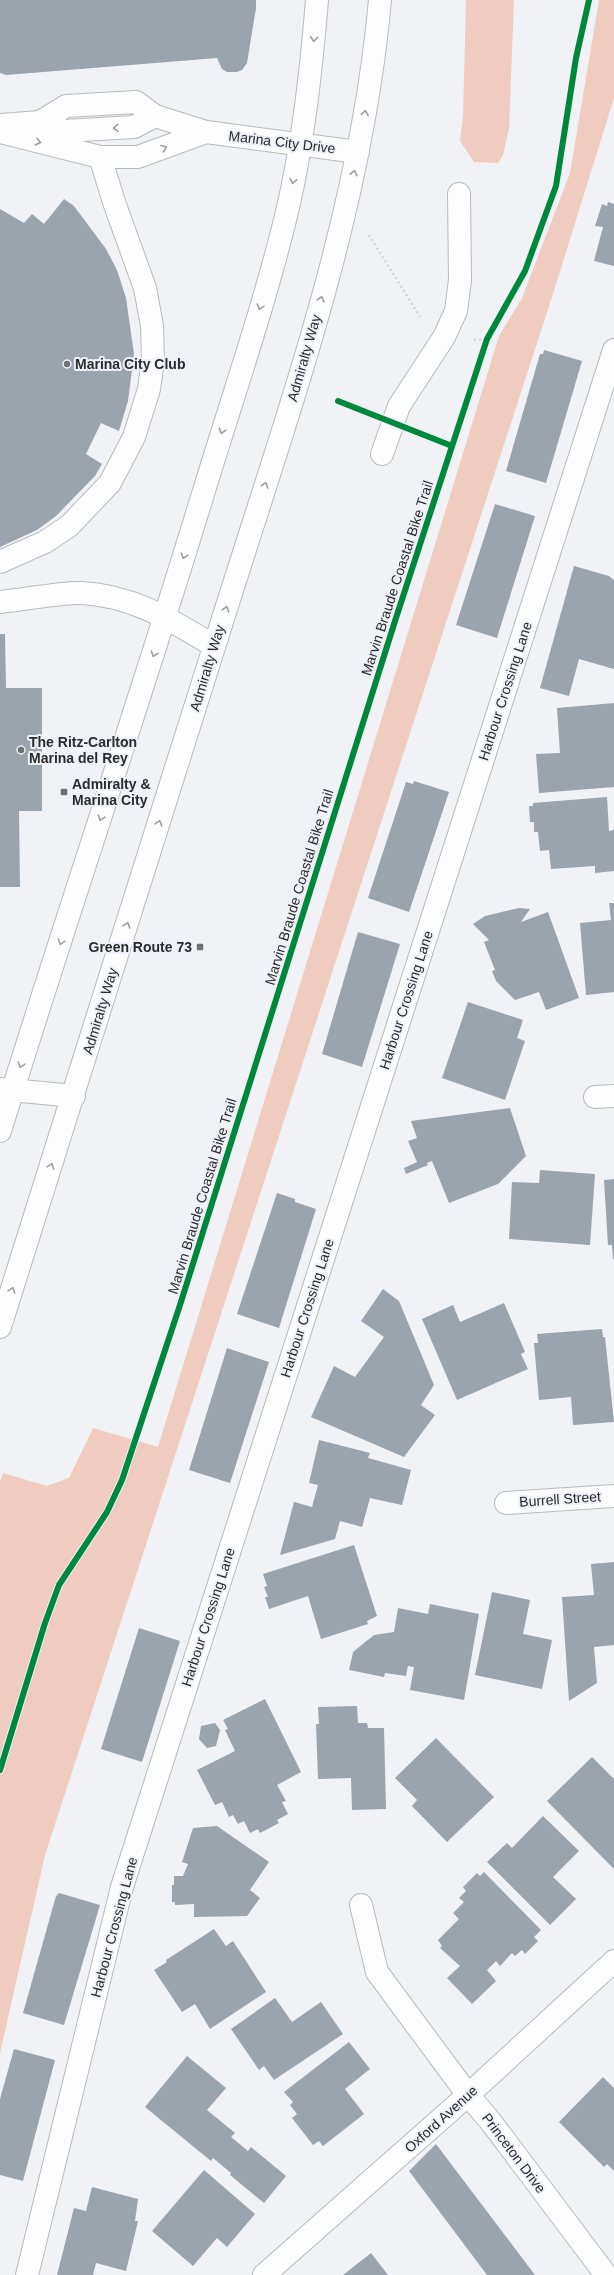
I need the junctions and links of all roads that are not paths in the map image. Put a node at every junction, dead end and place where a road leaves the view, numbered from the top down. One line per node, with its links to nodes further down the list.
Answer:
1 (317, 0): 6 (street, one-way to 6)
2 (380, 0): 7 (street, Admiralty Way, one-way to 2)
3 (0, 125): 5 (street, Marina City Drive, one-way to 3)
4 (0, 132): 8 (street, Marina City Drive, one-way to 8)
5 (206, 132): 6 (street, Marina City Drive); 8 (street, Marina City Drive, one-way to 5)
6 (300, 143): 7 (street, Marina City Drive); 14 (street, one-way to 14)
7 (358, 152): 15 (street, Admiralty Way, one-way to 7)
8 (100, 157): 12 (street)
9 (459, 194): 11 (street)
10 (614, 350): 25 (street, Harbour Crossing Lane)
11 (382, 454)
12 (0, 562)
13 (0, 602): 14 (street)
14 (166, 617): 15 (street); 16 (street, one-way to 16)
15 (214, 646): 17 (street, Admiralty Way, one-way to 15)
16 (6, 1090): 17 (street); 18 (street)
17 (74, 1096): 19 (street, Admiralty Way, one-way to 17)
18 (0, 1131)
19 (0, 1327)
20 (614, 1496): 21 (street, Burrell Street)
21 (506, 1503)
22 (361, 1905): 24 (street, Princeton Drive)
23 (614, 1961): 24 (street, Oxford Avenue)
24 (468, 2095): 26 (street, Oxford Avenue); 27 (street, Princeton Drive)
25 (27, 2275)
26 (264, 2275)
27 (606, 2275)

